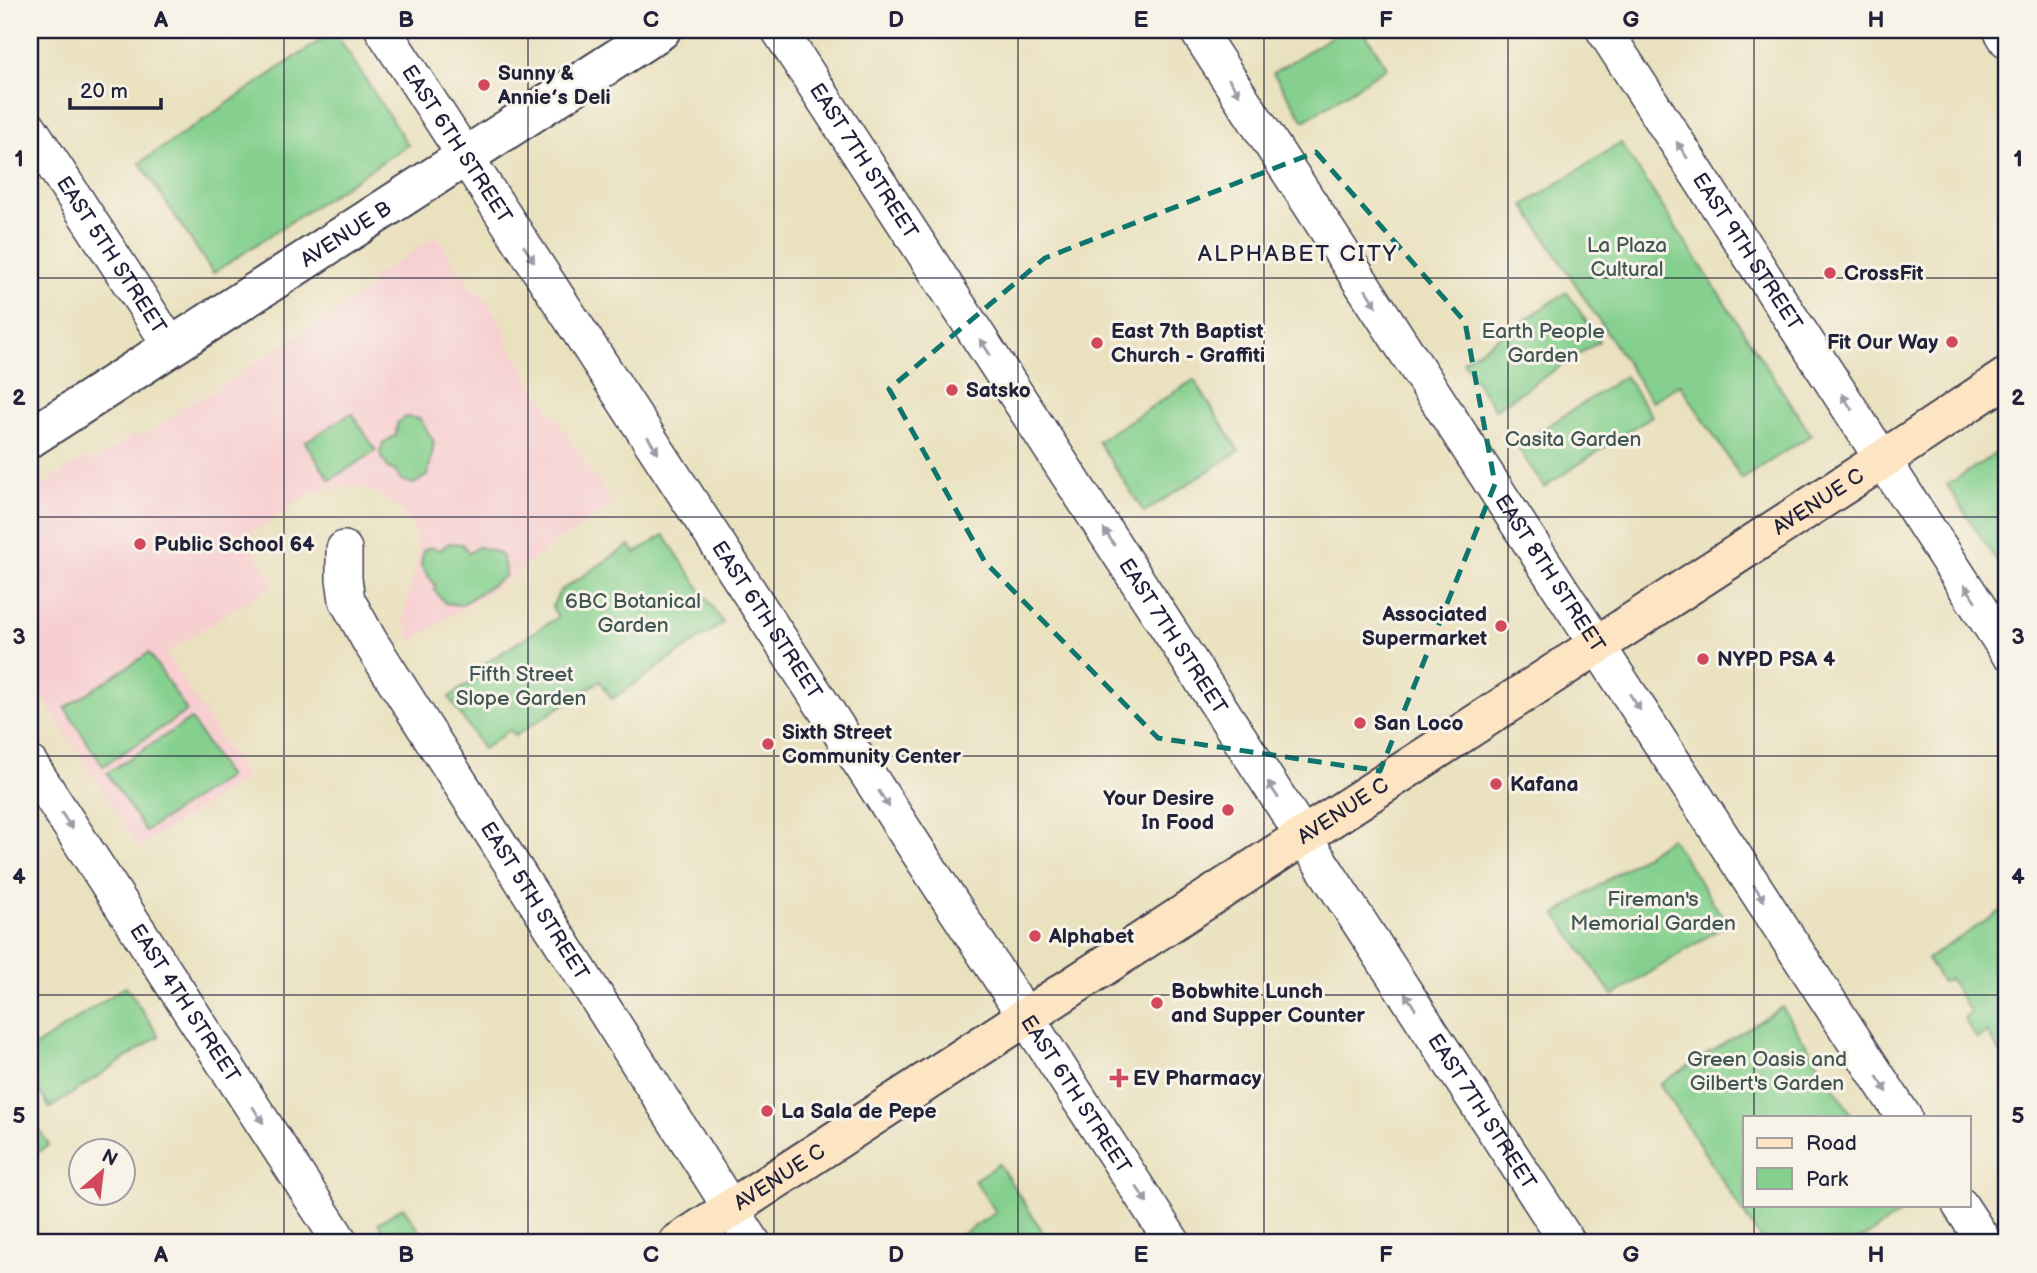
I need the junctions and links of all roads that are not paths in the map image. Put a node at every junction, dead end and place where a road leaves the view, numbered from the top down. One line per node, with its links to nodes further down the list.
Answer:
1 (383, 30): 9 (street, EAST 6TH STREET)
2 (661, 30): 9 (street, AVENUE B)
3 (779, 30): 18 (street, EAST 7TH STREET, one-way to 3)
4 (1196, 30): 15 (street, EAST 8TH STREET, one-way to 15)
5 (1604, 30): 13 (street, EAST 9TH STREET, one-way to 5)
6 (2001, 30): 7 (street)
7 (2007, 40)
8 (30, 129): 10 (street, EAST 5TH STREET)
9 (465, 156): 10 (street, AVENUE B); 19 (street, EAST 6TH STREET, one-way to 19)
10 (171, 346): 12 (street, AVENUE B)
11 (2007, 377): 13 (main road, AVENUE C)
12 (30, 438)
13 (1884, 459): 15 (main road, AVENUE C); 16 (street, EAST 9TH STREET, one-way to 13)
14 (344, 549): 22 (street, EAST 5TH STREET)
15 (1598, 645): 18 (main road, AVENUE C); 20 (street, EAST 8TH STREET, one-way to 20)
16 (2007, 651)
17 (30, 764): 23 (street, EAST 4TH STREET, one-way to 23)
18 (1303, 837): 19 (main road, AVENUE C); 27 (street, EAST 7TH STREET, one-way to 18)
19 (1026, 1017): 22 (main road, AVENUE C); 26 (street, EAST 6TH STREET, one-way to 26)
20 (1903, 1116)
21 (1961, 1206): 28 (street)
22 (731, 1208): 24 (main road, AVENUE C); 25 (street, EAST 5TH STREET)
23 (341, 1243)
24 (678, 1243)
25 (754, 1243)
26 (1173, 1243)
27 (1568, 1243)
28 (1985, 1243)

